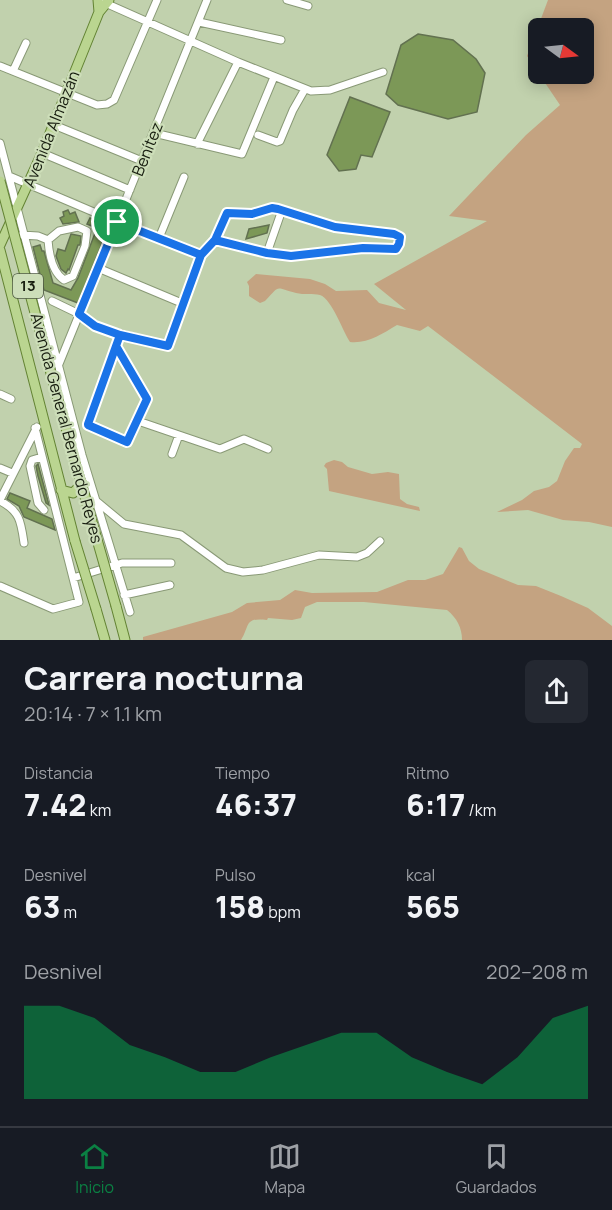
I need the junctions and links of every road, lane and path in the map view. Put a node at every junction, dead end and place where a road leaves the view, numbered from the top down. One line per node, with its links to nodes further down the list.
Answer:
1 (157, 0): 6 (street)
2 (207, 0): 7 (street, Benítez)
3 (287, 0): 5 (street)
4 (103, 1): 6 (street); 17 (main road, Avenida Almazán)
5 (308, 6)
6 (147, 22): 9 (street); 17 (street)
7 (198, 22): 8 (street); 9 (street, Benítez)
8 (281, 40)
9 (190, 41): 11 (street); 19 (street, Benítez)
10 (26, 43): 13 (street)
11 (238, 62): 15 (street); 22 (street)
12 (0, 66): 13 (street)
13 (13, 71): 17 (street)
14 (382, 72): 16 (street)
15 (274, 77): 16 (street); 22 (street)
16 (305, 89): 20 (street)
17 (66, 93): 18 (main road, Avenida Almazán)
18 (54, 125): 23 (main road, Avenida Almazán); 24 (street)
19 (154, 132): 22 (street); 24 (street, Benítez)
20 (258, 135)
21 (0, 143): 25 (street)
22 (197, 144)
23 (42, 153): 28 (main road, Avenida Almazán); 30 (street)
24 (142, 161): 30 (street, Benítez)
25 (9, 176): 28 (street); 29 (street)
26 (184, 177): 36 (street)
27 (0, 181): 58 (main road, Avenida General Bernardo Reyes / 13, bridge)
28 (29, 184): 31 (main road, Avenida Almazán); 34 (street)
29 (13, 190): 31 (street); 33 (street)
30 (130, 190): 34 (street, Benítez)
31 (18, 209): 35 (street); 39 (main road, Avenida Almazán)
32 (282, 210): 38 (street); 41 (street); 41 (street)
33 (1, 219)
34 (117, 222): 36 (street); 43 (street, Benítez)
35 (24, 234): 37 (street); 39 (street); 49 (street)
36 (159, 238): 42 (street)
37 (48, 240): 37 (street)
38 (215, 240): 41 (street); 42 (street)
39 (2, 242)
40 (0, 250): 53 (main road, Avenida General Bernardo Reyes / 13)
41 (267, 253)
42 (201, 255): 45 (street)
43 (98, 268): 45 (street); 46 (street, Benítez)
44 (52, 301): 46 (street)
45 (184, 304): 47 (street)
46 (79, 314): 47 (street); 49 (street, Benítez)
47 (120, 335): 48 (street)
48 (116, 346): 52 (street); 52 (street)
49 (59, 364): 58 (street)
50 (0, 394): 51 (street)
51 (11, 399)
52 (138, 421): 55 (street)
53 (44, 423): 54 (street); 63 (main road, Avenida General Bernardo Reyes / 13)
54 (35, 428): 59 (street); 61 (street)
55 (179, 435): 56 (street); 57 (street)
56 (268, 449)
57 (172, 454)
58 (79, 456): 62 (main road, Avenida General Bernardo Reyes / 13); 64 (street)
59 (42, 457): 66 (street); 71 (street)
60 (0, 468): 61 (street)
61 (12, 473): 65 (street)
62 (83, 483): 63 (main road); 64 (main road, Avenida General Bernardo Reyes / 13)
63 (61, 490): 76 (main road, Avenida General Bernardo Reyes / 13, bridge)
64 (91, 499): 67 (street); 70 (street); 77 (main road, Avenida General Bernardo Reyes / 13, bridge)
65 (0, 500): 68 (street)
66 (44, 510)
67 (380, 541)
68 (24, 543)
69 (171, 563): 70 (street)
70 (116, 564): 71 (street); 74 (street)
71 (73, 578): 73 (street)
72 (170, 585): 74 (street)
73 (0, 586)
74 (124, 595): 75 (street)
75 (130, 612)
76 (105, 640)
77 (125, 640)

